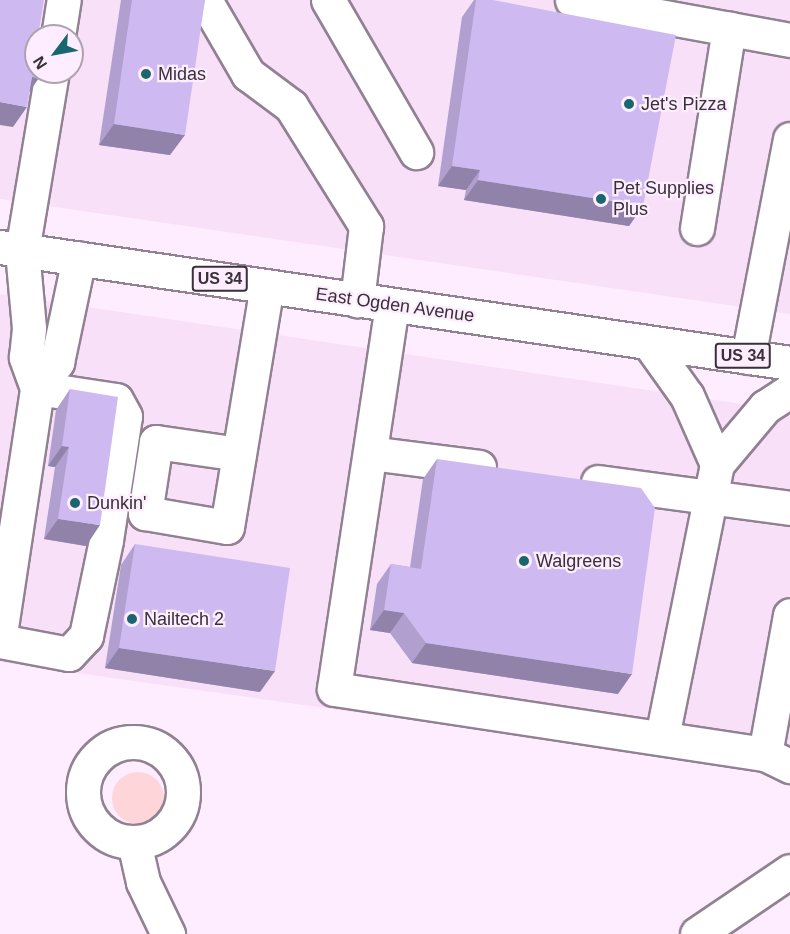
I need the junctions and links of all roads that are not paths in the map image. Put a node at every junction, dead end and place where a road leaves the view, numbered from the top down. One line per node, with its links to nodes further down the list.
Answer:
1 (64, 0): 5 (main road)
2 (205, 0): 15 (main road)
3 (328, 0): 10 (main road)
4 (572, 0): 6 (main road)
5 (60, 24)
6 (729, 29): 7 (main road); 11 (main road)
7 (790, 40)
8 (49, 84): 12 (main road)
9 (790, 140): 18 (main road)
10 (416, 152)
11 (697, 228)
12 (11, 249): 13 (main road, East Ogden Avenue / US 34); 20 (main road)
13 (79, 258): 14 (main road, East Ogden Avenue / US 34); 20 (main road)
14 (267, 286): 15 (main road, East Ogden Avenue / US 34); 23 (main road)
15 (357, 300): 16 (main road, East Ogden Avenue / US 34)
16 (392, 305): 17 (main road, East Ogden Avenue / US 34); 22 (main road)
17 (649, 343): 18 (main road, East Ogden Avenue / US 34); 24 (main road)
18 (748, 357): 19 (main road, East Ogden Avenue / US 34)
19 (790, 363)
20 (37, 388): 30 (main road); 31 (main road)
21 (790, 391): 24 (main road)
22 (370, 453): 25 (main road); 32 (main road)
23 (239, 454)
24 (717, 464): 27 (main road)
25 (511, 471)
26 (570, 478): 27 (main road)
27 (710, 497): 28 (main road); 32 (main road)
28 (790, 508)
29 (790, 615): 33 (main road)
30 (0, 634)
31 (0, 642)
32 (662, 737): 33 (main road)
33 (777, 760)
34 (134, 842): 36 (main road)
35 (790, 871): 37 (main road)
36 (168, 934)
37 (697, 934)

